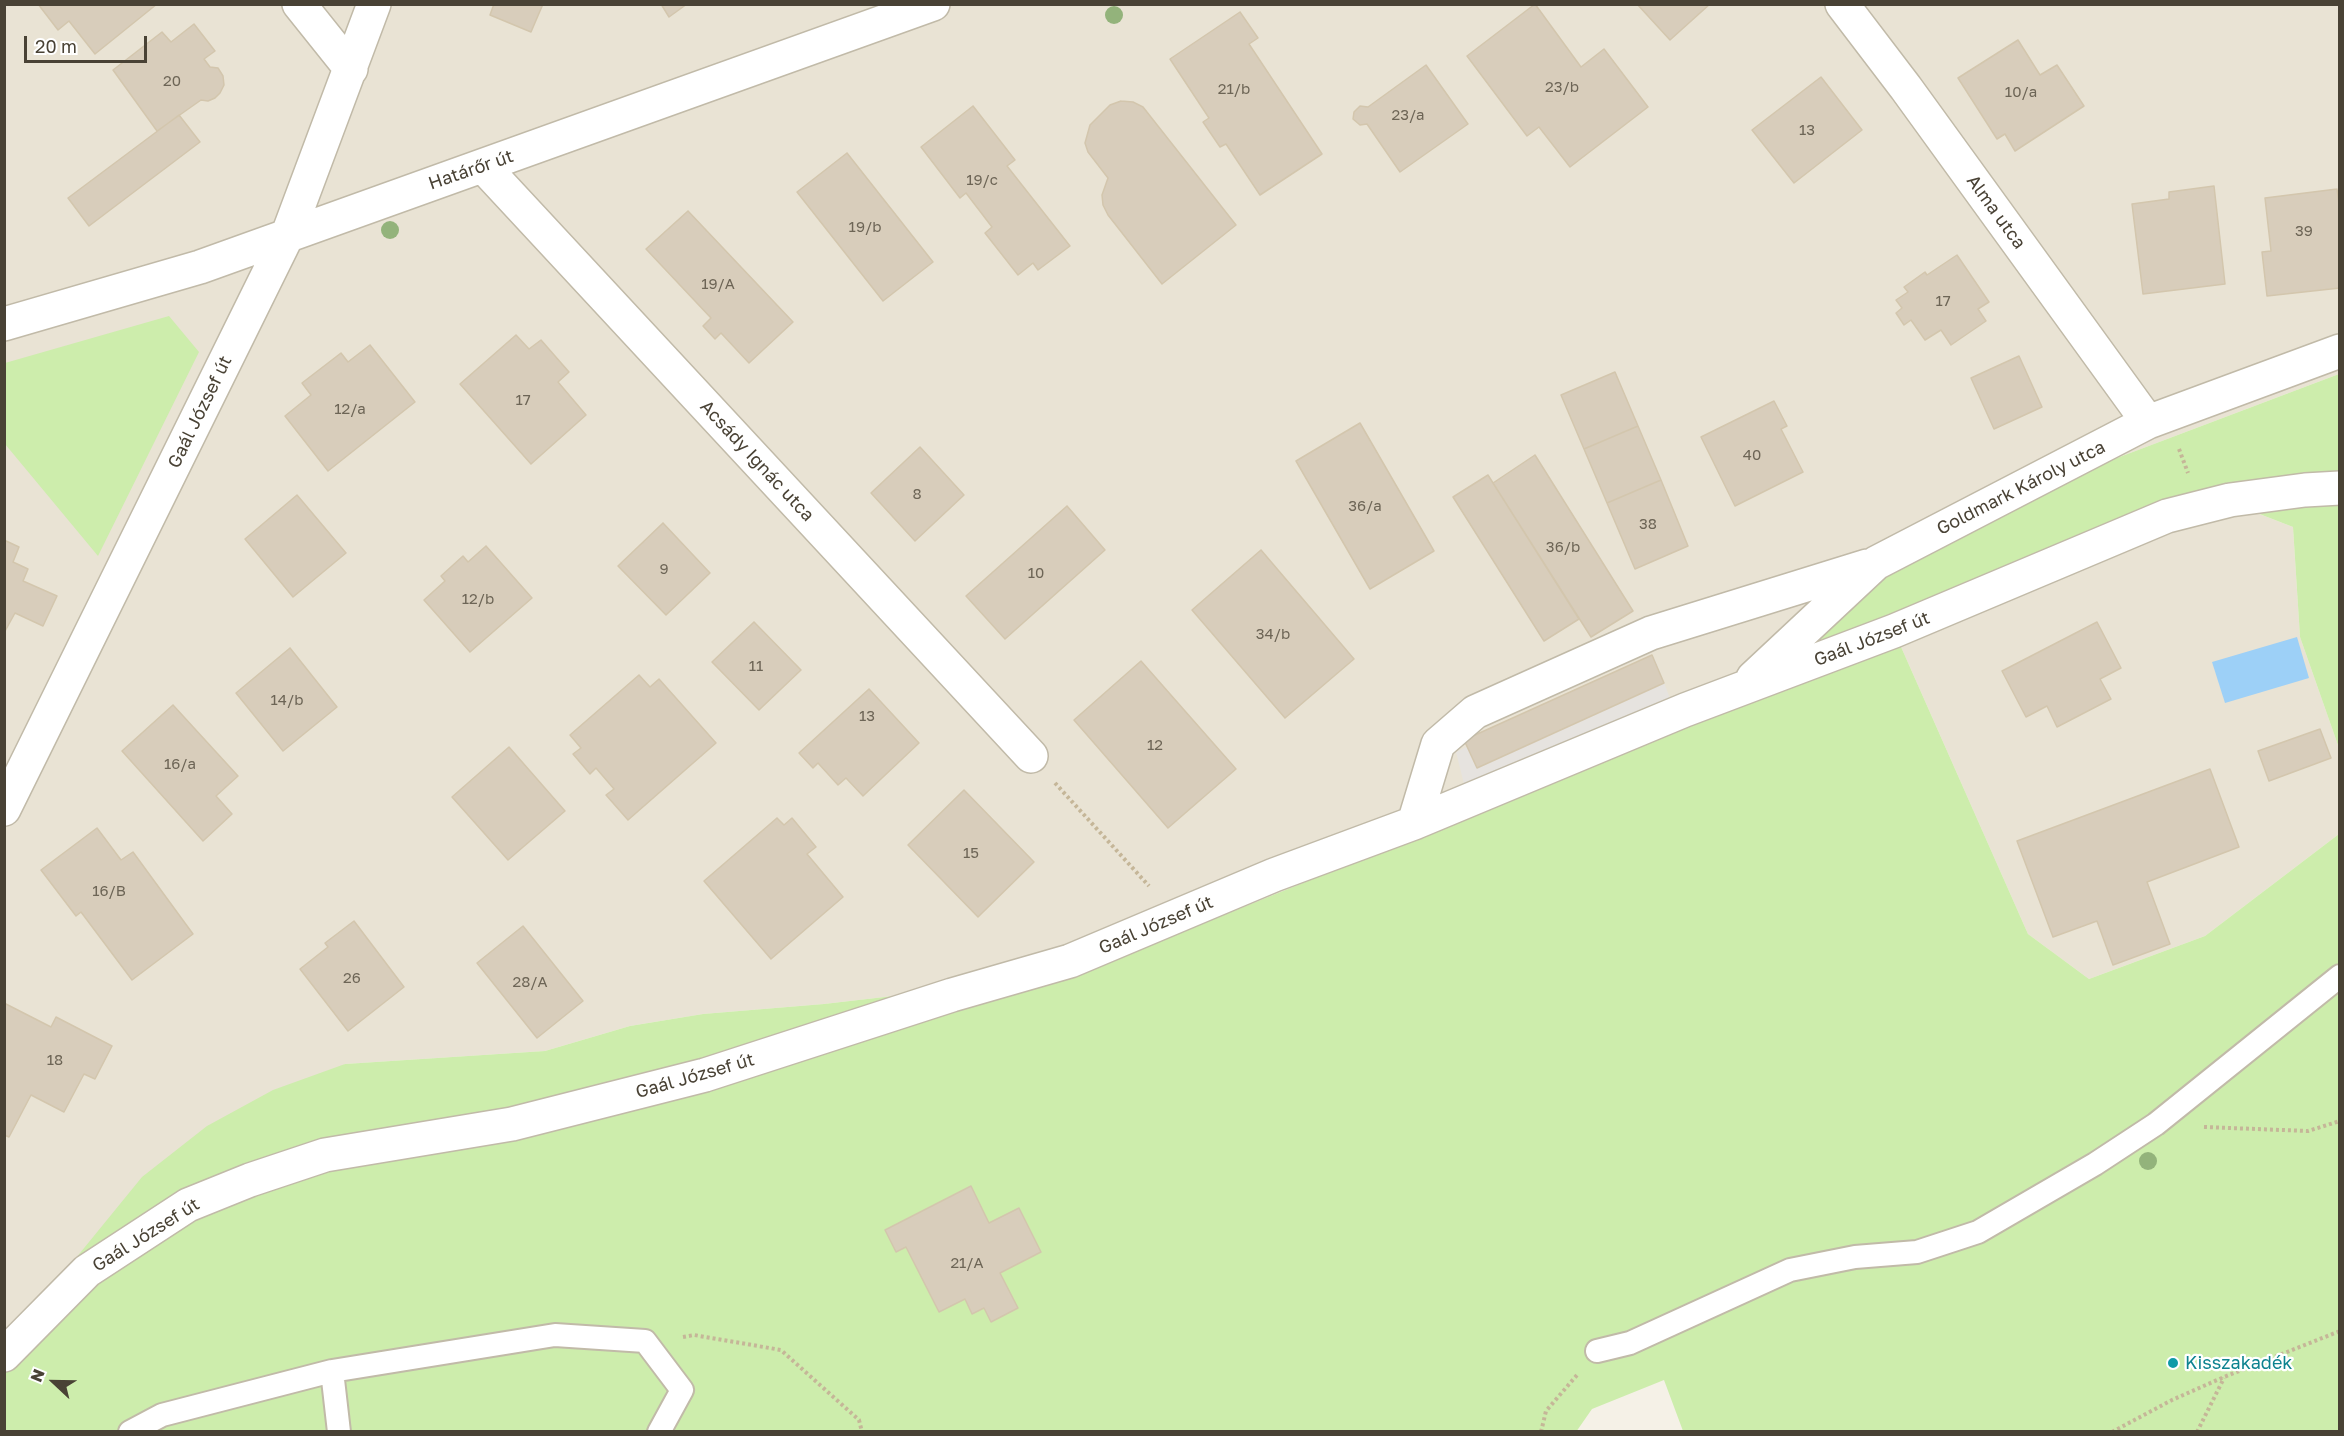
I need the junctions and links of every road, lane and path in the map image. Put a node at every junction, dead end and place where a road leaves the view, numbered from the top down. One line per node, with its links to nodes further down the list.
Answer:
1 (299, 4): 5 (street)
2 (374, 4): 5 (street, Gaál József út)
3 (933, 4): 6 (street, Határőr út)
4 (1842, 4): 10 (street, Alma utca)
5 (351, 69): 7 (street, Gaál József út)
6 (483, 166): 7 (street, Határőr út); 15 (street, Acsády Ignác utca)
7 (288, 234): 8 (street, Határőr út); 16 (street, Gaál József út)
8 (4, 324)
9 (2340, 351): 10 (street, Goldmark Károly utca)
10 (2148, 422): 12 (path); 13 (street, Goldmark Károly utca)
11 (2340, 488): 12 (street, Gaál József út)
12 (2167, 516): 14 (street, Gaál József út)
13 (1876, 563): 14 (street, Goldmark Károly utca); 17 (street)
14 (1741, 689): 17 (street, Gaál József út)
15 (1031, 756): 18 (path)
16 (4, 809)
17 (1414, 823): 18 (street, Gaál József út)
18 (1176, 916): 25 (street, Gaál József út)
19 (2340, 976): 21 (lane)
20 (2340, 1121): 21 (path)
21 (2156, 1124): 24 (lane)
22 (2340, 1331): 27 (path)
23 (645, 1341): 26 (lane); 30 (lane); 31 (path)
24 (1597, 1351): 32 (path)
25 (4, 1355)
26 (332, 1371): 28 (lane); 29 (lane)
27 (2224, 1377): 33 (path); 34 (path)
28 (130, 1431)
29 (339, 1431)
30 (659, 1431)
31 (862, 1431)
32 (1541, 1431)
33 (2112, 1431)
34 (2197, 1431)

